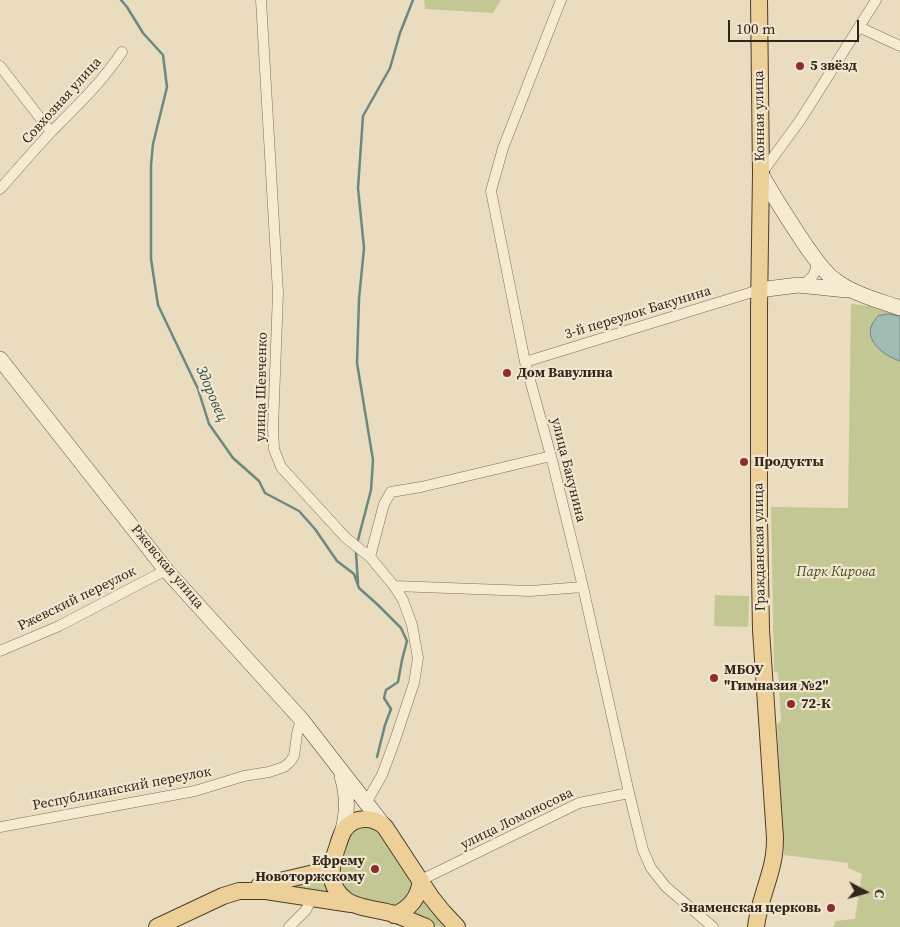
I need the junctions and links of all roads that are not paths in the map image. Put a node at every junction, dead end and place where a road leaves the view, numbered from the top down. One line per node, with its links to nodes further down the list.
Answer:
1 (261, 0): 22 (street, улица Шевченко)
2 (561, 0): 20 (street, улица Бакунина)
3 (759, 0): 10 (main road, Конная улица)
4 (876, 0): 5 (street)
5 (859, 27): 6 (street); 10 (street)
6 (900, 46)
7 (122, 52): 9 (street, Совхозная улица)
8 (0, 66): 9 (street)
9 (51, 132): 11 (street, Совхозная улица)
10 (761, 174): 12 (main road, Конная улица); 13 (main road, Гражданская улица)
11 (0, 189)
12 (779, 206): 13 (street); 14 (main road, Конная улица)
13 (760, 213): 16 (main road, Гражданская улица)
14 (816, 259): 15 (street); 17 (main road, Конная улица)
15 (798, 285): 16 (main road, Конная улица); 17 (main road, Конная улица)
16 (759, 290): 20 (street, 3-й переулок Бакунина); 40 (main road, Гражданская улица)
17 (850, 290): 18 (main road, Конная улица)
18 (900, 308)
19 (0, 359): 23 (main road, Ржевская улица)
20 (525, 362): 21 (street, улица Бакунина)
21 (551, 456): 22 (street); 25 (street, улица Бакунина)
22 (370, 556): 24 (street, улица Шевченко)
23 (166, 570): 26 (street, Ржевский переулок); 27 (main road, Ржевская улица)
24 (394, 586): 25 (street); 30 (street, улица Шевченко)
25 (583, 587): 29 (street, улица Бакунина)
26 (0, 651)
27 (301, 719): 28 (main road, Ржевская улица); 31 (street, Республиканский переулок)
28 (340, 770): 30 (main road, Ржевская улица); 33 (main road, Ржевская улица)
29 (629, 793): 35 (street, улица Ломоносова); 45 (street, улица Бакунина)
30 (366, 803): 32 (main road, Ржевская улица)
31 (0, 827)
32 (385, 827): 33 (main road); 35 (main road)
33 (341, 836): 34 (main road)
34 (334, 857): 36 (main road); 38 (main road)
35 (421, 880): 39 (main road); 44 (main road)
36 (239, 891): 37 (main road); 41 (main road)
37 (312, 898): 38 (main road); 42 (street)
38 (352, 904): 39 (main road)
39 (394, 914): 43 (main road)
40 (754, 924)
41 (157, 927)
42 (289, 927)
43 (426, 927)
44 (458, 927)
45 (713, 927)

